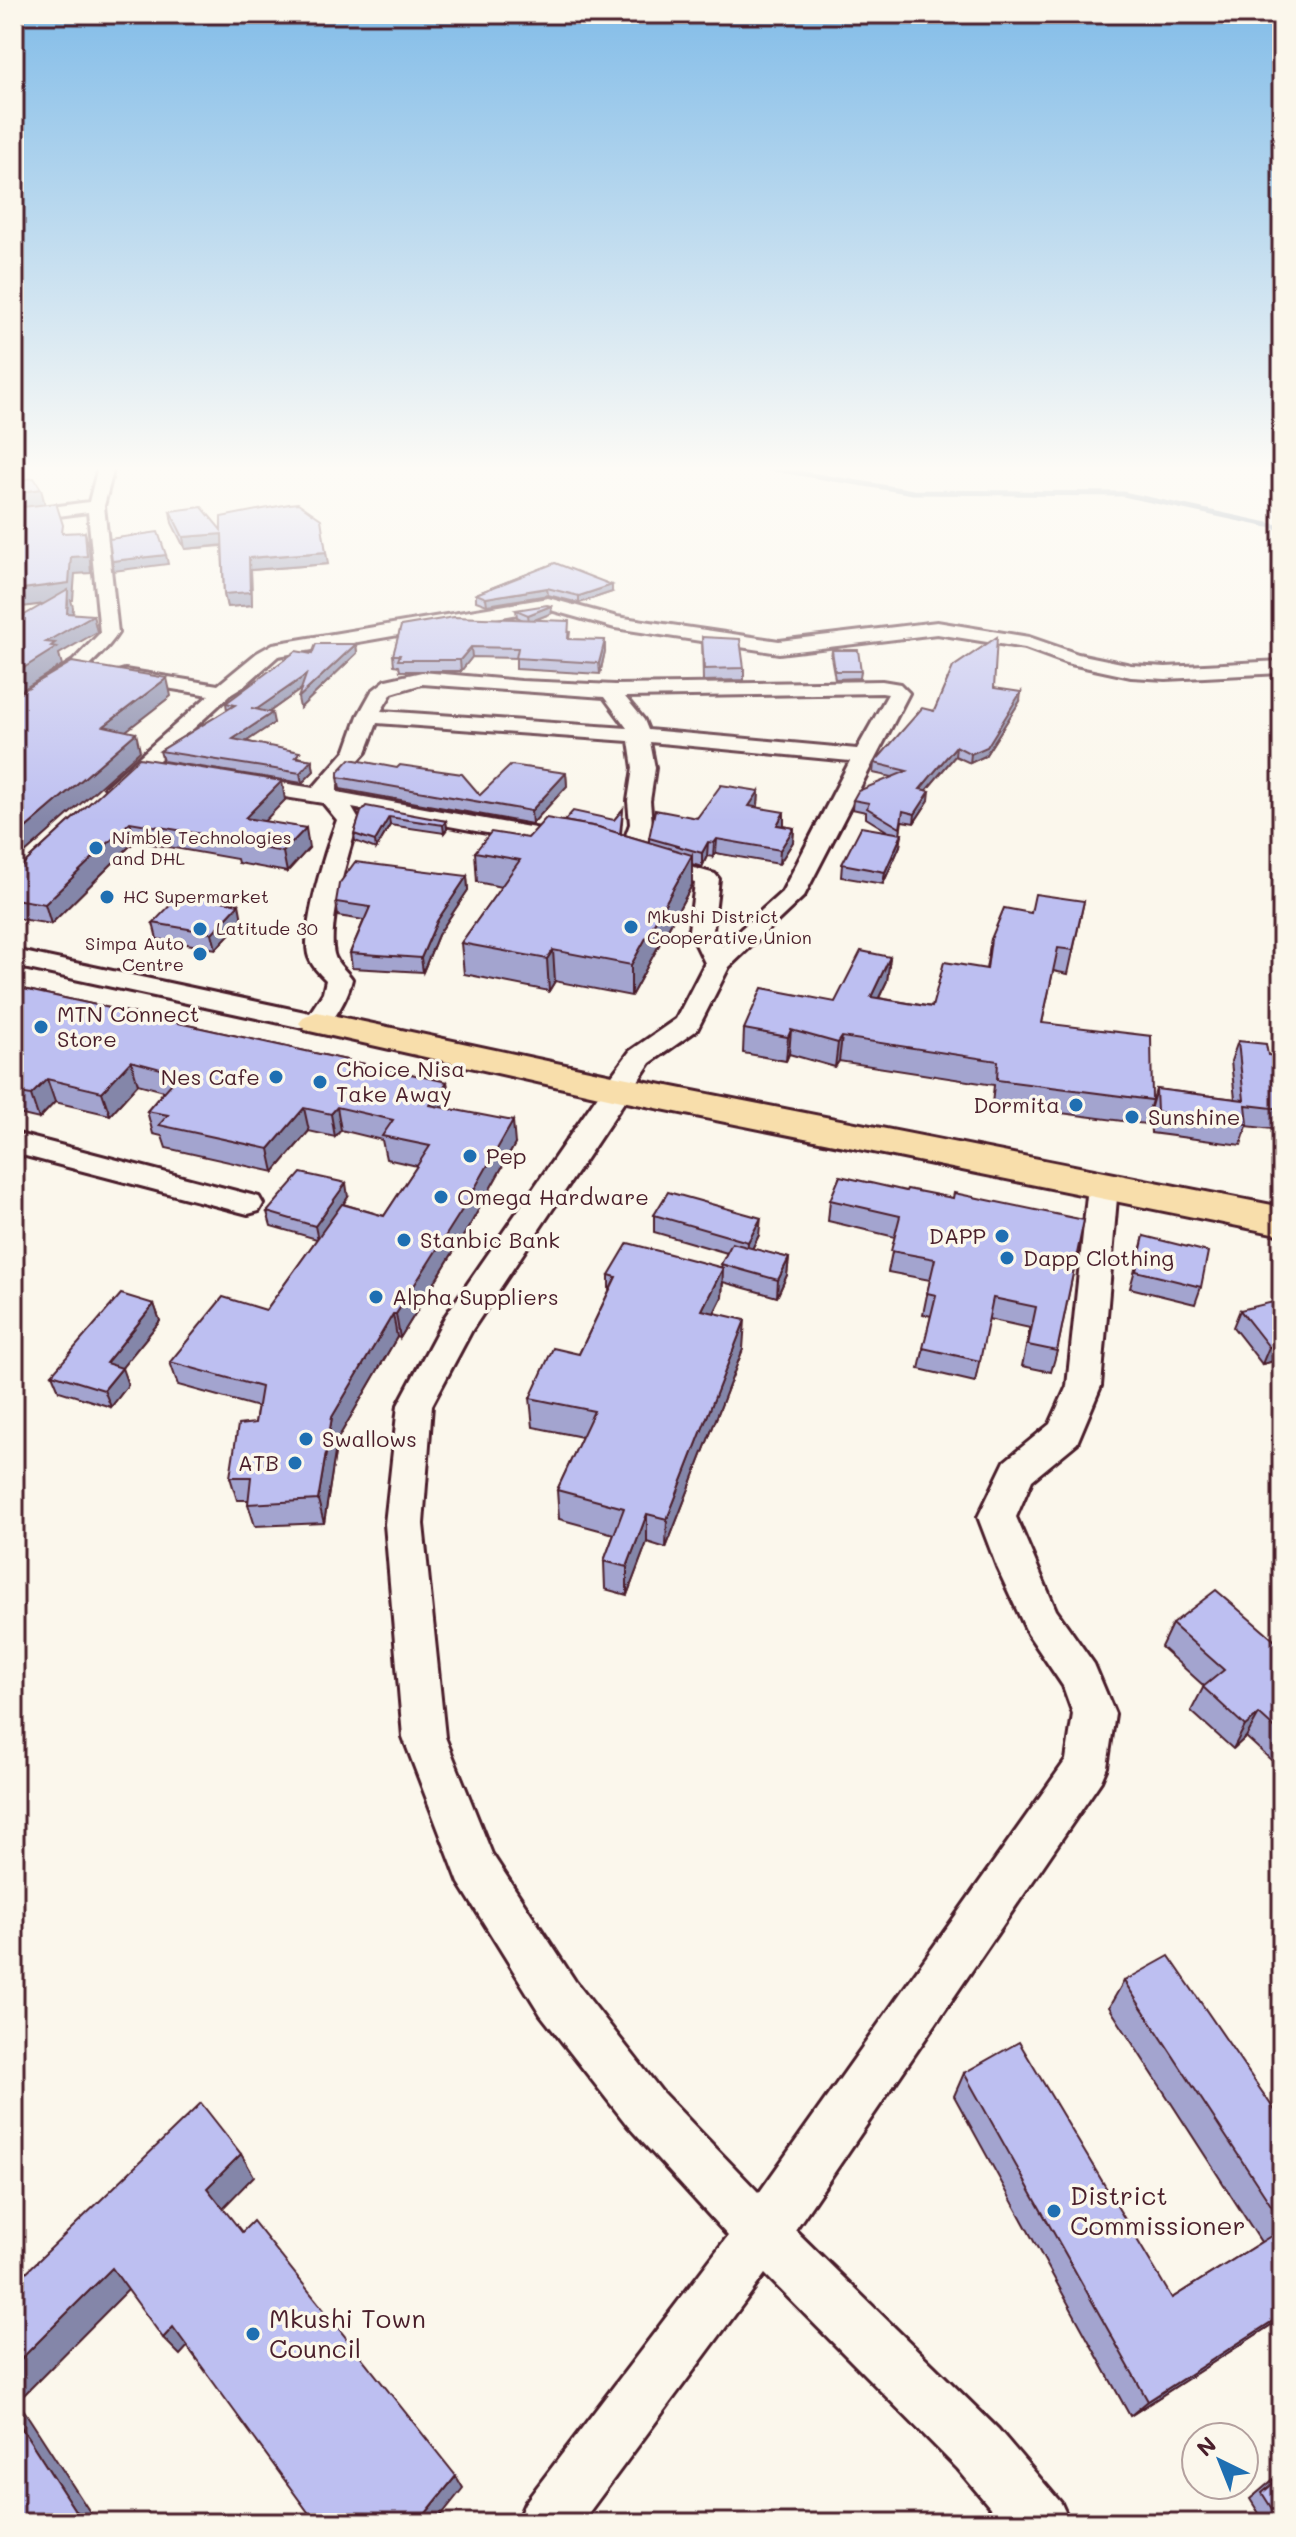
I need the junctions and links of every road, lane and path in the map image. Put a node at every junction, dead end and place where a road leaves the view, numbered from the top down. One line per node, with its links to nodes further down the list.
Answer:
1 (104, 585): 3 (street)
2 (1282, 667): 6 (street)
3 (71, 670): 6 (street); 7 (street)
4 (608, 689): 5 (street); 8 (street); 9 (street)
5 (668, 690): 9 (street); 10 (street)
6 (219, 692): 11 (street)
7 (14, 708)
8 (368, 716): 9 (street); 14 (street)
9 (638, 730): 10 (street); 16 (street)
10 (863, 756): 18 (street)
11 (142, 767): 12 (street); 15 (street)
12 (173, 772)
13 (220, 780): 14 (street)
14 (330, 798): 16 (street); 19 (street)
15 (100, 799)
16 (613, 852): 18 (street)
17 (15, 960): 19 (street)
18 (718, 963): 20 (street)
19 (317, 1023): 20 (main road)
20 (617, 1088): 22 (main road); 25 (street)
21 (14, 1143): 23 (street)
22 (1103, 1186): 24 (main road); 25 (street)
23 (248, 1204)
24 (1282, 1221)
25 (762, 2234): 26 (street); 27 (street)
26 (545, 2523)
27 (1041, 2523)

